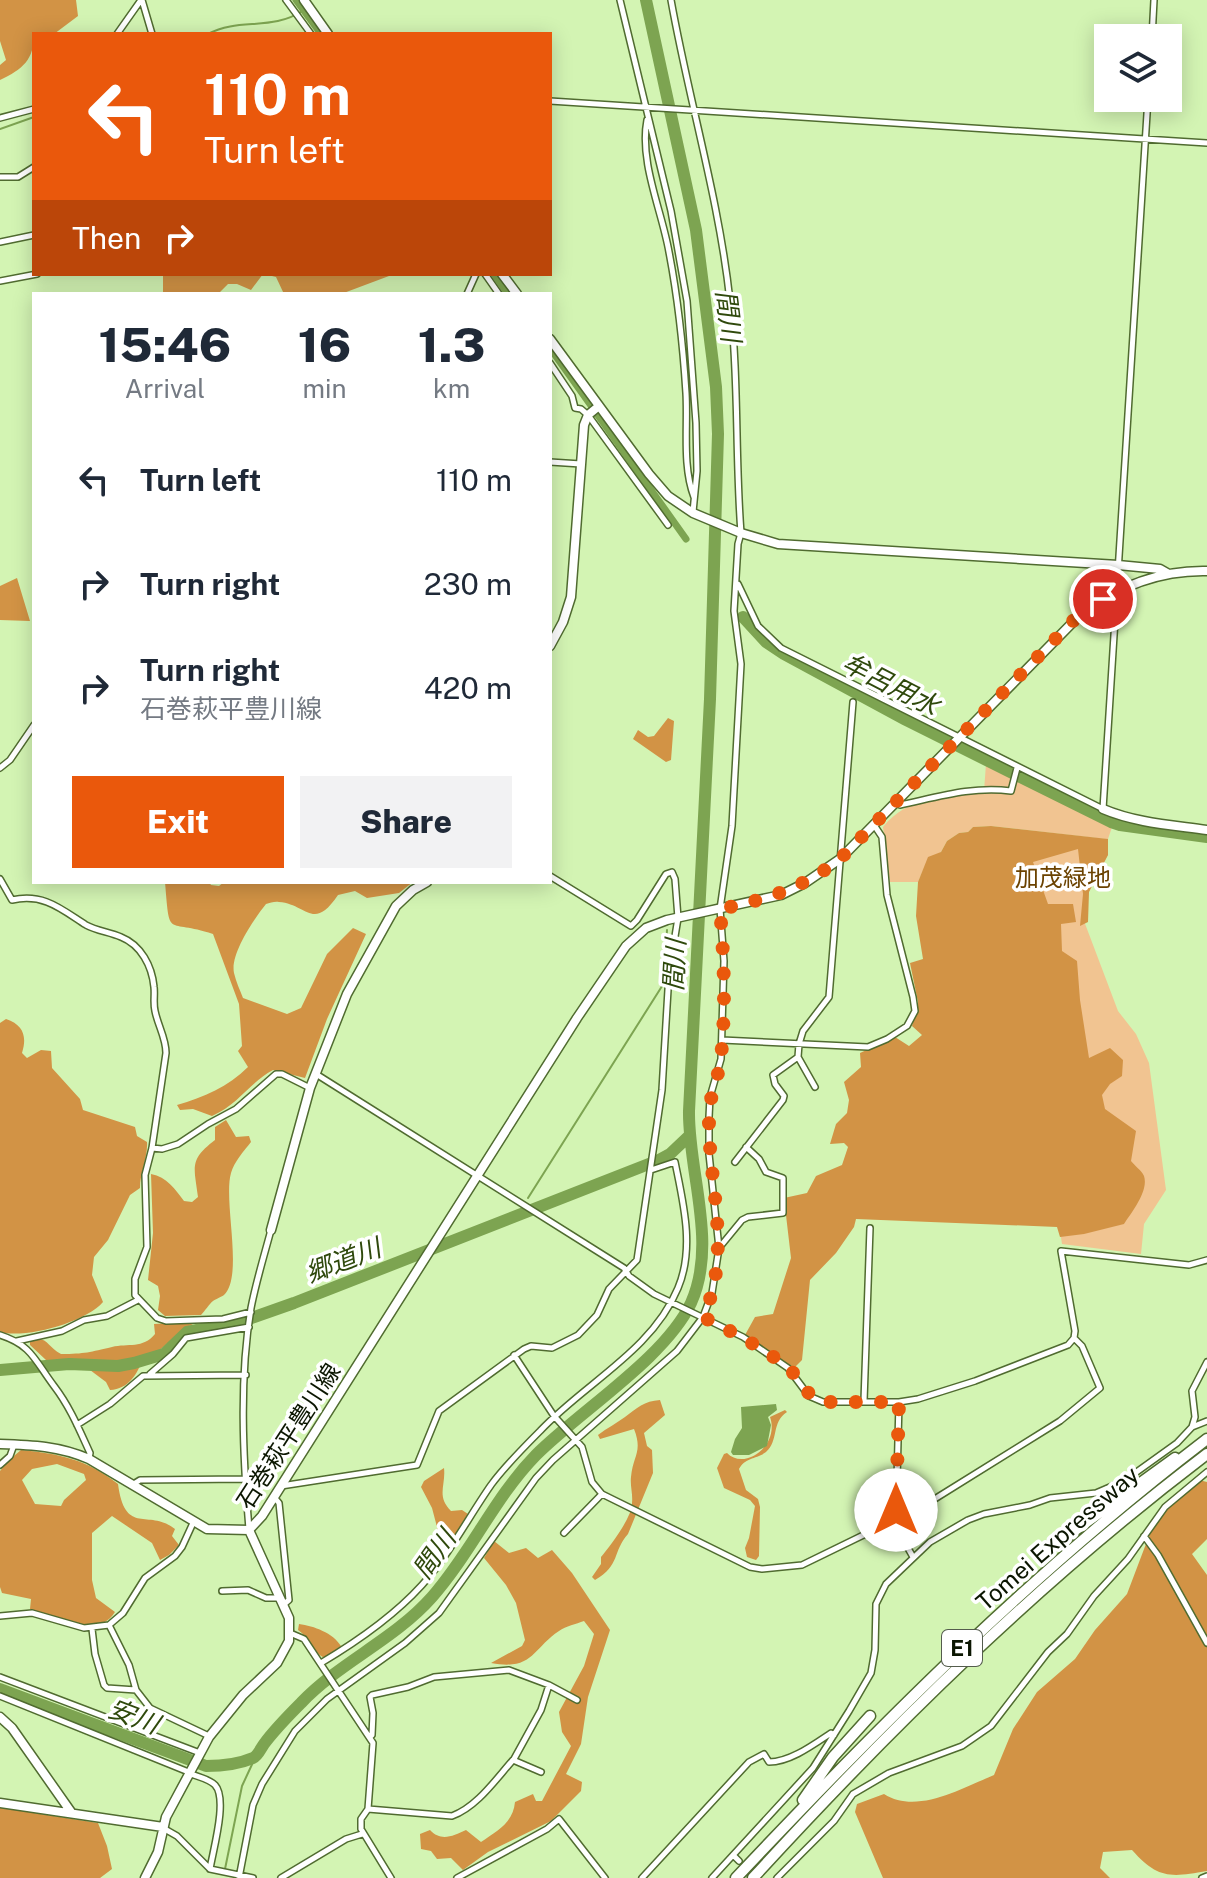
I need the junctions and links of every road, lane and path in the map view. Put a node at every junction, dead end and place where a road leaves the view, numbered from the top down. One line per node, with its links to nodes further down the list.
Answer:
1 (142, 0): 10 (street); 11 (street)
2 (286, 0): 8 (street)
3 (304, 0): 7 (street)
4 (620, 0): 15 (street)
5 (671, 0): 17 (street)
6 (1154, 0): 9 (street)
7 (311, 12): 8 (street); 13 (street)
8 (300, 17): 12 (street)
9 (1153, 24)
10 (118, 32)
11 (151, 32)
12 (310, 32)
13 (326, 32)
14 (552, 101): 15 (street)
15 (646, 108): 17 (street); 20 (street)
16 (32, 110): 19 (street)
17 (694, 110): 21 (street); 37 (street)
18 (1147, 112): 21 (street)
19 (0, 118)
20 (648, 119): 34 (street); 34 (street)
21 (1146, 140): 22 (street); 38 (street)
22 (1207, 143)
23 (32, 168): 24 (street)
24 (0, 177)
25 (32, 235): 26 (street)
26 (0, 242)
27 (32, 275): 28 (street)
28 (0, 281)
29 (552, 343): 31 (street)
30 (552, 366): 31 (street)
31 (589, 410): 33 (street); 35 (street); 36 (street)
32 (552, 462): 33 (street)
33 (582, 464): 43 (street)
34 (695, 497): 35 (street)
35 (694, 514): 37 (street)
36 (668, 525)
37 (738, 532): 38 (street); 41 (street)
38 (1118, 565): 40 (street); 42 (street)
39 (1207, 571): 40 (street)
40 (1167, 573): 42 (street)
41 (736, 579): 46 (street); 57 (street)
42 (1116, 592): 46 (street); 50 (street)
43 (552, 642)
44 (853, 702): 53 (street)
45 (32, 728): 47 (street)
46 (955, 741): 48 (street); 49 (street)
47 (0, 768)
48 (1015, 772): 49 (street); 50 (street)
49 (896, 803): 51 (street)
50 (1103, 809): 52 (street)
51 (874, 825): 53 (street); 60 (street)
52 (1207, 830)
53 (840, 859): 57 (street); 60 (street)
54 (552, 877): 58 (street)
55 (0, 879): 66 (street)
56 (424, 884): 62 (street)
57 (718, 910): 58 (street); 59 (street)
58 (680, 917): 68 (street); 69 (street)
59 (722, 1040): 60 (street); 72 (street)
60 (799, 1044): 61 (street)
61 (798, 1057): 63 (street); 65 (street)
62 (316, 1074): 64 (street); 69 (street)
63 (815, 1087)
64 (310, 1088): 66 (street); 71 (street)
65 (746, 1147): 67 (street); 72 (street)
66 (152, 1148): 75 (street)
67 (735, 1162)
68 (651, 1169): 74 (street); 76 (street)
69 (477, 1175): 74 (street); 103 (street, 石巻萩平豊川線)
70 (870, 1228): 87 (street)
71 (271, 1230): 77 (street)
72 (719, 1248): 78 (street)
73 (1207, 1260): 81 (street)
74 (627, 1272): 76 (street); 83 (street)
75 (138, 1300): 77 (street); 82 (street)
76 (673, 1302): 78 (street); 89 (street)
77 (251, 1313): 79 (street)
78 (702, 1317): 87 (street); 93 (street)
79 (249, 1324): 85 (street); 86 (street)
80 (0, 1335): 82 (street)
81 (1074, 1338): 88 (street); 106 (street)
82 (16, 1341): 91 (street)
83 (514, 1355): 89 (street); 103 (street)
84 (1207, 1362): 92 (street)
85 (150, 1375): 86 (street); 91 (street)
86 (246, 1375): 101 (street)
87 (864, 1401): 88 (street)
88 (899, 1402): 106 (street)
89 (555, 1417): 93 (street); 120 (street)
90 (1207, 1421): 92 (street)
91 (77, 1425): 98 (street)
92 (1192, 1427): 112 (street)
93 (575, 1439): 104 (street); 124 (street)
94 (1206, 1440): 111 (highway); 141 (highway, Tomei Expressway / E1)
95 (0, 1444): 96 (street)
96 (14, 1444): 98 (street); 99 (street)
97 (1207, 1454): 155 (highway, Tomei Expressway / E1)
98 (89, 1459): 102 (street)
99 (0, 1465)
100 (1207, 1472): 110 (street)
101 (245, 1479): 102 (street); 108 (street)
102 (132, 1485): 107 (street)
103 (280, 1486): 105 (street, 石巻萩平豊川線)
104 (602, 1494): 106 (street); 109 (street)
105 (274, 1496): 108 (street, 石巻萩平豊川線); 114 (street)
106 (896, 1518): 112 (street)
107 (193, 1523): 108 (street); 116 (street)
108 (249, 1530): 114 (street, 石巻萩平豊川線)
109 (564, 1533)
110 (1144, 1536): 119 (street); 156 (street)
111 (1041, 1555)
112 (914, 1558): 129 (street)
113 (222, 1591): 114 (street)
114 (281, 1602): 118 (street, 石巻萩平豊川線)
115 (0, 1616): 117 (street)
116 (109, 1625): 117 (street); 123 (street)
117 (92, 1629): 123 (street)
118 (290, 1633): 120 (street); 130 (street)
119 (1207, 1643)
120 (322, 1664): 124 (street)
121 (0, 1677): 132 (street)
122 (549, 1685): 126 (street); 131 (street); 133 (street)
123 (136, 1690): 130 (street)
124 (338, 1690): 131 (street); 145 (street)
125 (0, 1696): 135 (street)
126 (577, 1700)
127 (870, 1716): 141 (highway)
128 (0, 1717): 138 (street)
129 (834, 1735): 142 (street); 152 (street)
130 (209, 1737): 132 (street)
131 (370, 1737): 137 (street)
132 (200, 1754): 135 (street)
133 (513, 1760): 134 (street); 137 (street)
134 (541, 1772)
135 (192, 1773): 139 (street); 144 (street)
136 (0, 1803): 138 (street)
137 (368, 1809): 140 (street)
138 (71, 1812): 139 (street)
139 (163, 1827): 144 (street); 146 (street)
140 (362, 1834): 148 (street); 149 (street)
141 (778, 1834): 154 (highway, Tomei Expressway / E1)
142 (733, 1855): 143 (street); 153 (street)
143 (739, 1861)
144 (212, 1870): 145 (street)
145 (238, 1876): 147 (street)
146 (147, 1877)
147 (253, 1878)
148 (281, 1878)
149 (391, 1878)
150 (457, 1878): 151 (street)
151 (605, 1878)
152 (642, 1878)
153 (712, 1878)
154 (736, 1878)
155 (753, 1878)
156 (777, 1878)

